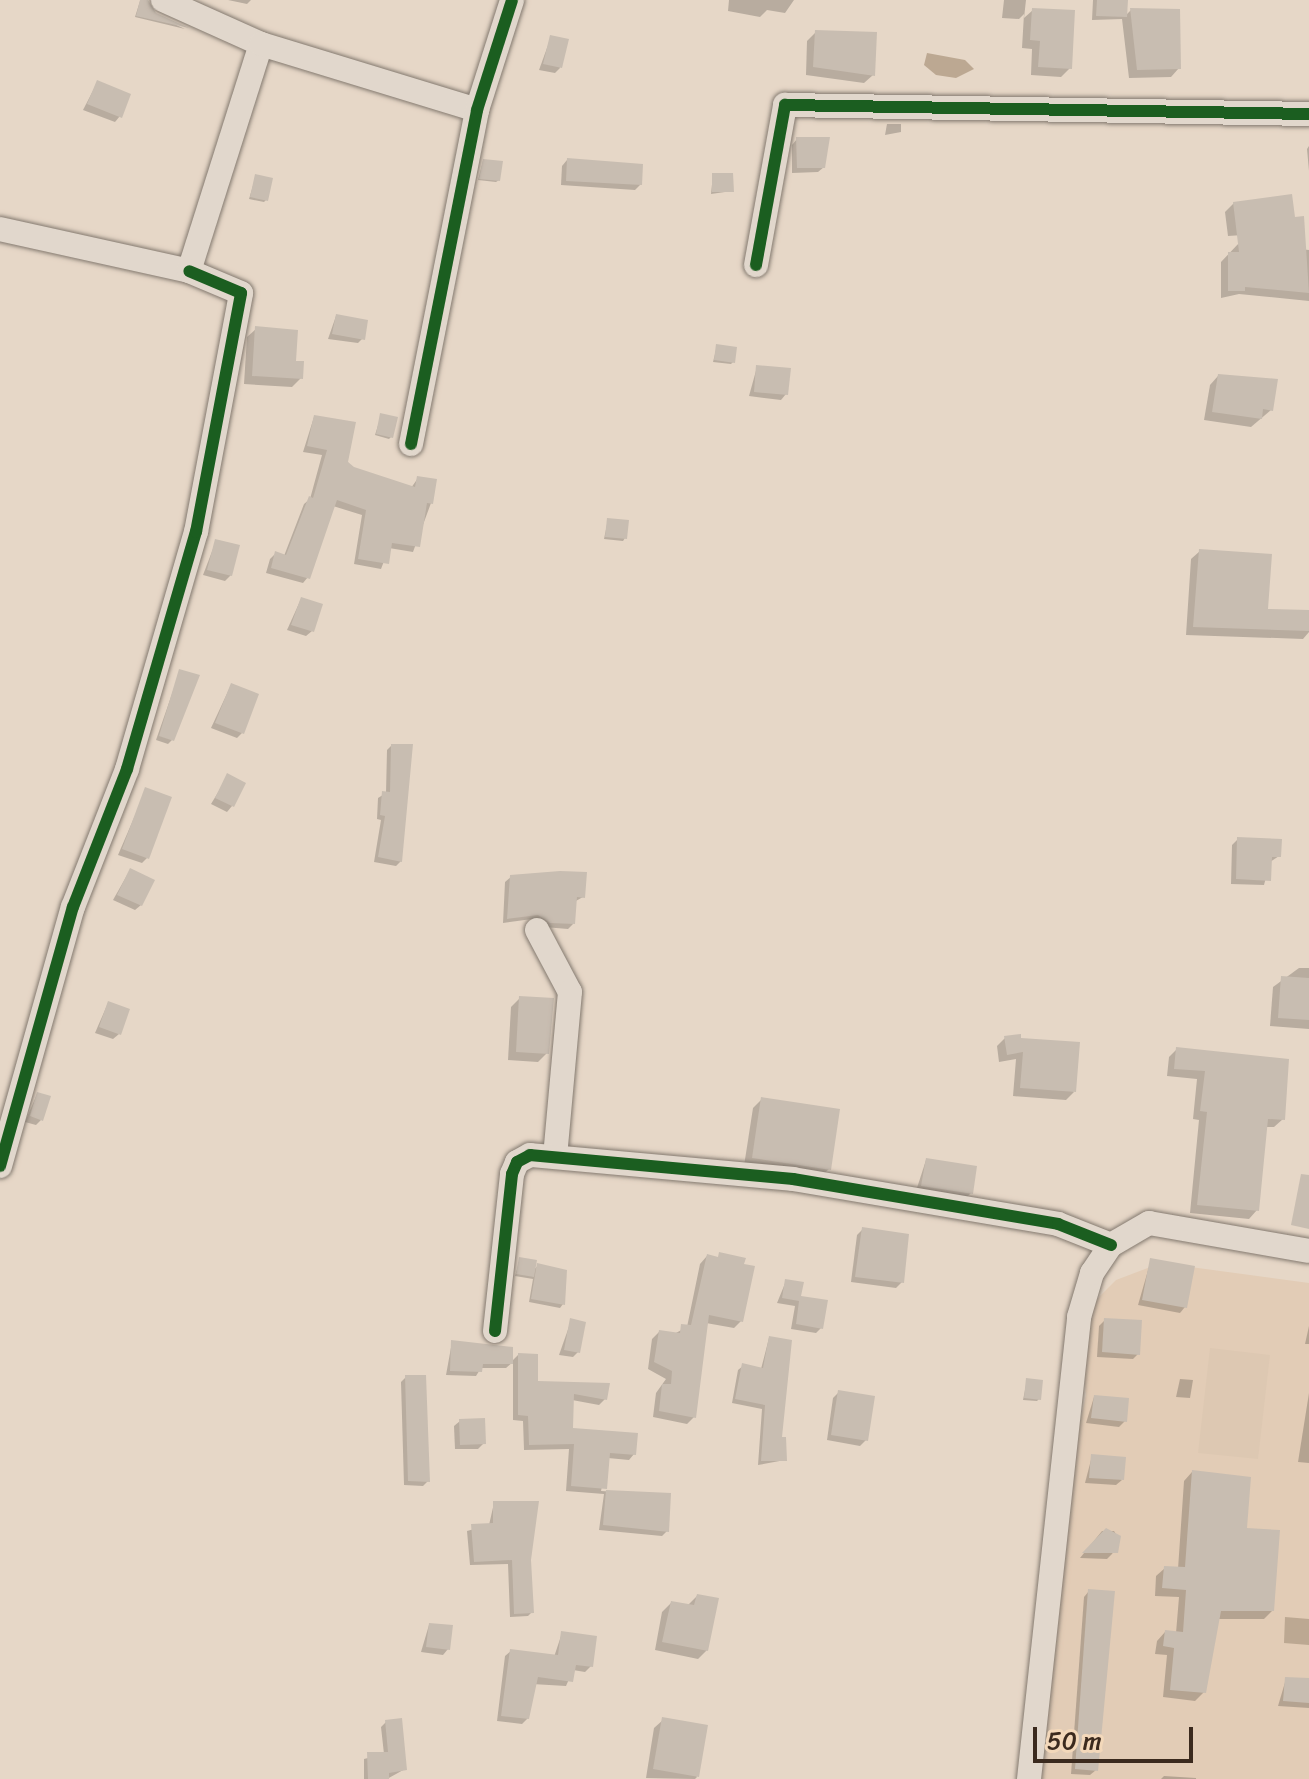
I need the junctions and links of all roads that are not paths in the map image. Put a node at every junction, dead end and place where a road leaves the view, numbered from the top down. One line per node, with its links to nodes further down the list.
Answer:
1 (163, 0): 3 (street)
2 (512, 0): 4 (street)
3 (261, 44): 4 (street); 8 (street)
4 (477, 110): 9 (street)
5 (1309, 114): 7 (street)
6 (0, 229): 8 (street)
7 (756, 265)
8 (189, 271): 12 (street)
9 (411, 444)
10 (537, 930): 11 (street)
11 (555, 1156): 13 (street); 15 (street)
12 (0, 1166)
13 (1111, 1245): 14 (street); 16 (street)
14 (1309, 1251)
15 (495, 1331)
16 (1029, 1779)

